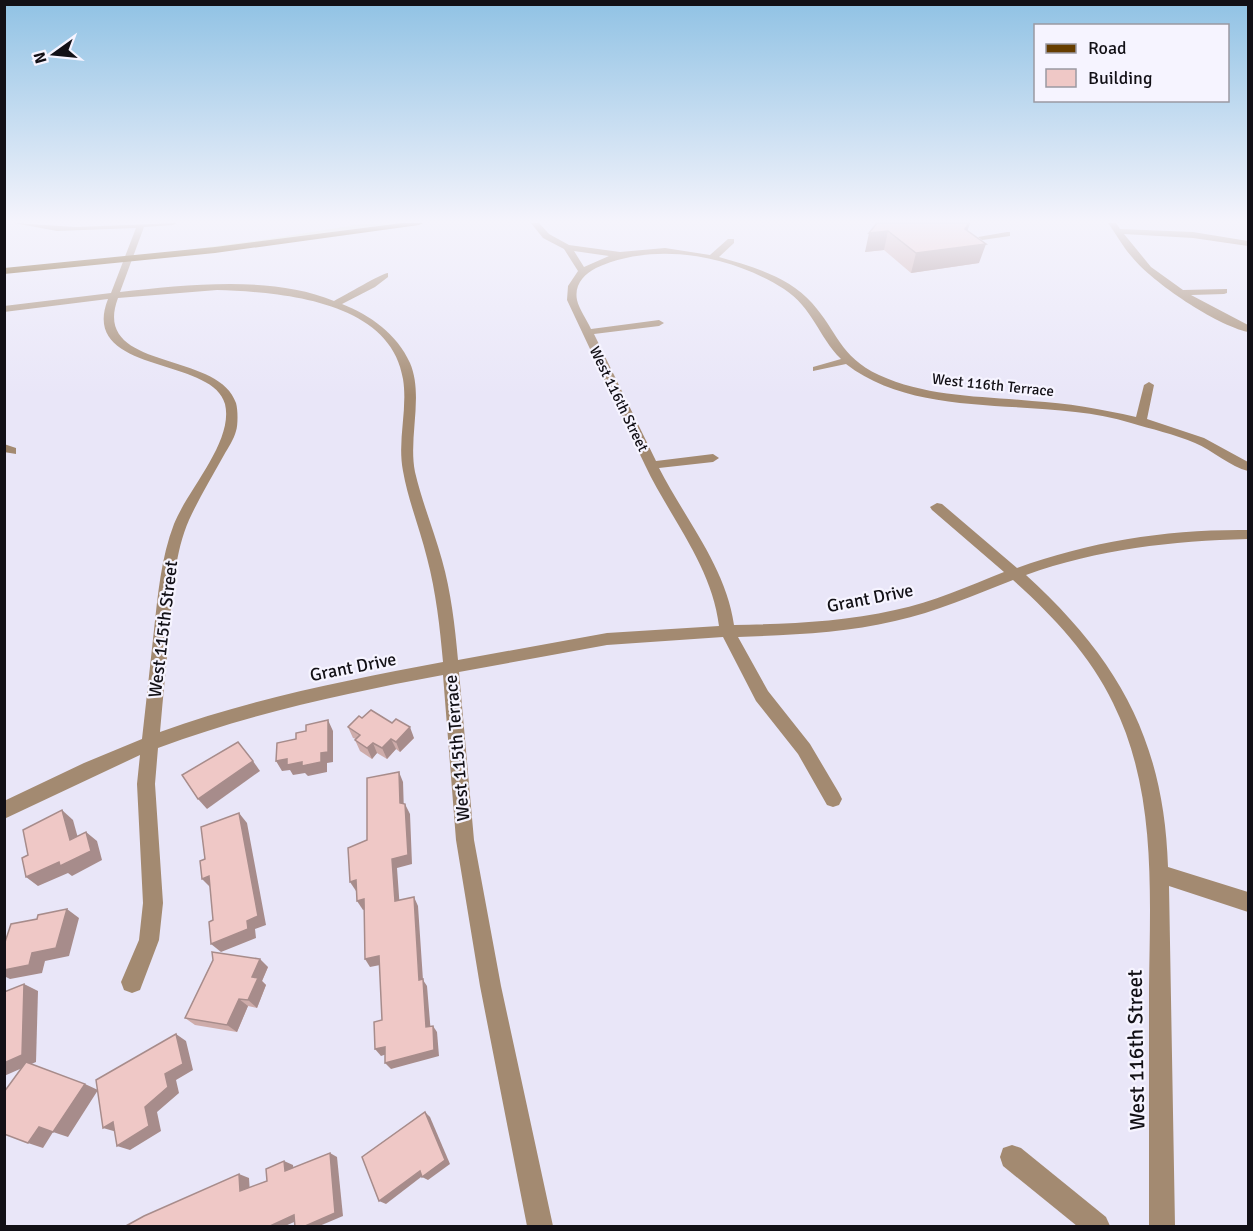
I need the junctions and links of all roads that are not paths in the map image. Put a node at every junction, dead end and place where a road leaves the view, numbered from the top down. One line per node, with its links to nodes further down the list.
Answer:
1 (120, 280): 8 (street, West 115th Street)
2 (378, 280): 9 (street)
3 (576, 280): 13 (street, West 116th Street)
4 (774, 280): 14 (street, West 116th Terrace)
5 (1166, 280): 7 (street)
6 (1224, 291): 7 (street)
7 (1183, 294): 12 (street)
8 (114, 295): 9 (street, West 115th Terrace); 10 (street, West 115th Terrace); 26 (street, West 115th Street)
9 (335, 304): 25 (street, West 115th Terrace)
10 (4, 309)
11 (659, 323): 13 (street, West 116th Street)
12 (1248, 329)
13 (587, 332): 19 (street, West 116th Street)
14 (849, 360): 15 (street); 17 (street, West 116th Terrace)
15 (817, 369)
16 (1149, 385): 17 (street)
17 (1140, 423): 20 (street, West 116th Terrace)
18 (713, 458): 19 (street, West 116th Street)
19 (651, 465): 24 (street, West 116th Street)
20 (1248, 467)
21 (937, 507): 23 (street)
22 (1248, 534): 23 (street, Grant Drive)
23 (1015, 575): 24 (street, Grant Drive); 29 (street, West 116th Street)
24 (727, 630): 25 (street, Grant Drive); 27 (street)
25 (450, 669): 26 (street, Grant Drive); 33 (street, West 115th Terrace)
26 (150, 745): 28 (street, Grant Drive); 31 (street, West 115th Street)
27 (833, 799)
28 (4, 811)
29 (1159, 873): 30 (street); 35 (street, West 116th Street)
30 (1248, 902)
31 (132, 982)
32 (1012, 1157): 34 (street)
33 (540, 1227)
34 (1097, 1227)
35 (1162, 1227)

